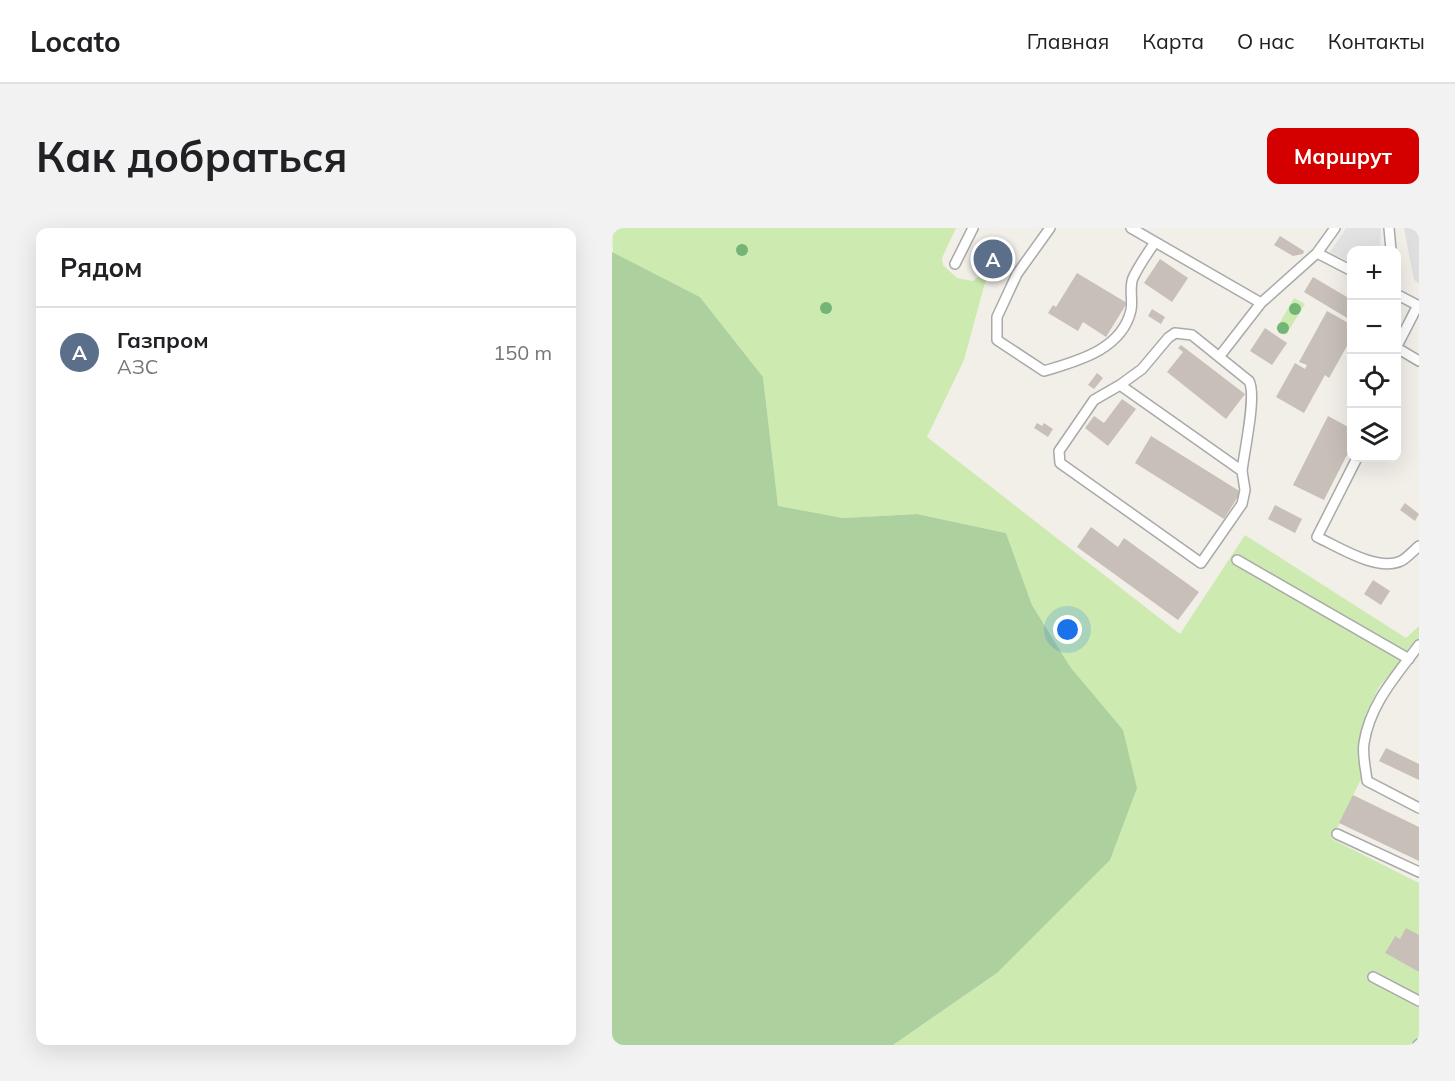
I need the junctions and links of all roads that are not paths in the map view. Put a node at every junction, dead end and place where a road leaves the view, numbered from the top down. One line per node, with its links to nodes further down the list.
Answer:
1 (973, 228): 9 (lane)
2 (1050, 228): 6 (lane)
3 (1131, 228): 6 (lane)
4 (1335, 228): 8 (lane)
5 (1389, 228): 7 (lane)
6 (1155, 242): 12 (lane)
7 (1391, 246)
8 (1317, 253): 10 (lane); 12 (lane)
9 (955, 264)
10 (1347, 268)
11 (1401, 296): 13 (lane)
12 (1261, 303): 16 (lane)
13 (1419, 305): 14 (lane)
14 (1401, 340)
15 (1401, 350): 17 (lane)
16 (1219, 357): 18 (lane); 20 (lane)
17 (1419, 361)
18 (1120, 384): 20 (lane); 20 (lane)
19 (1355, 462): 21 (lane)
20 (1242, 471)
21 (1419, 546)
22 (1237, 560): 24 (lane)
23 (1419, 645): 24 (lane)
24 (1409, 659): 25 (lane)
25 (1419, 808)
26 (1337, 834): 27 (lane)
27 (1419, 872)
28 (1373, 977): 29 (lane)
29 (1419, 1001)

